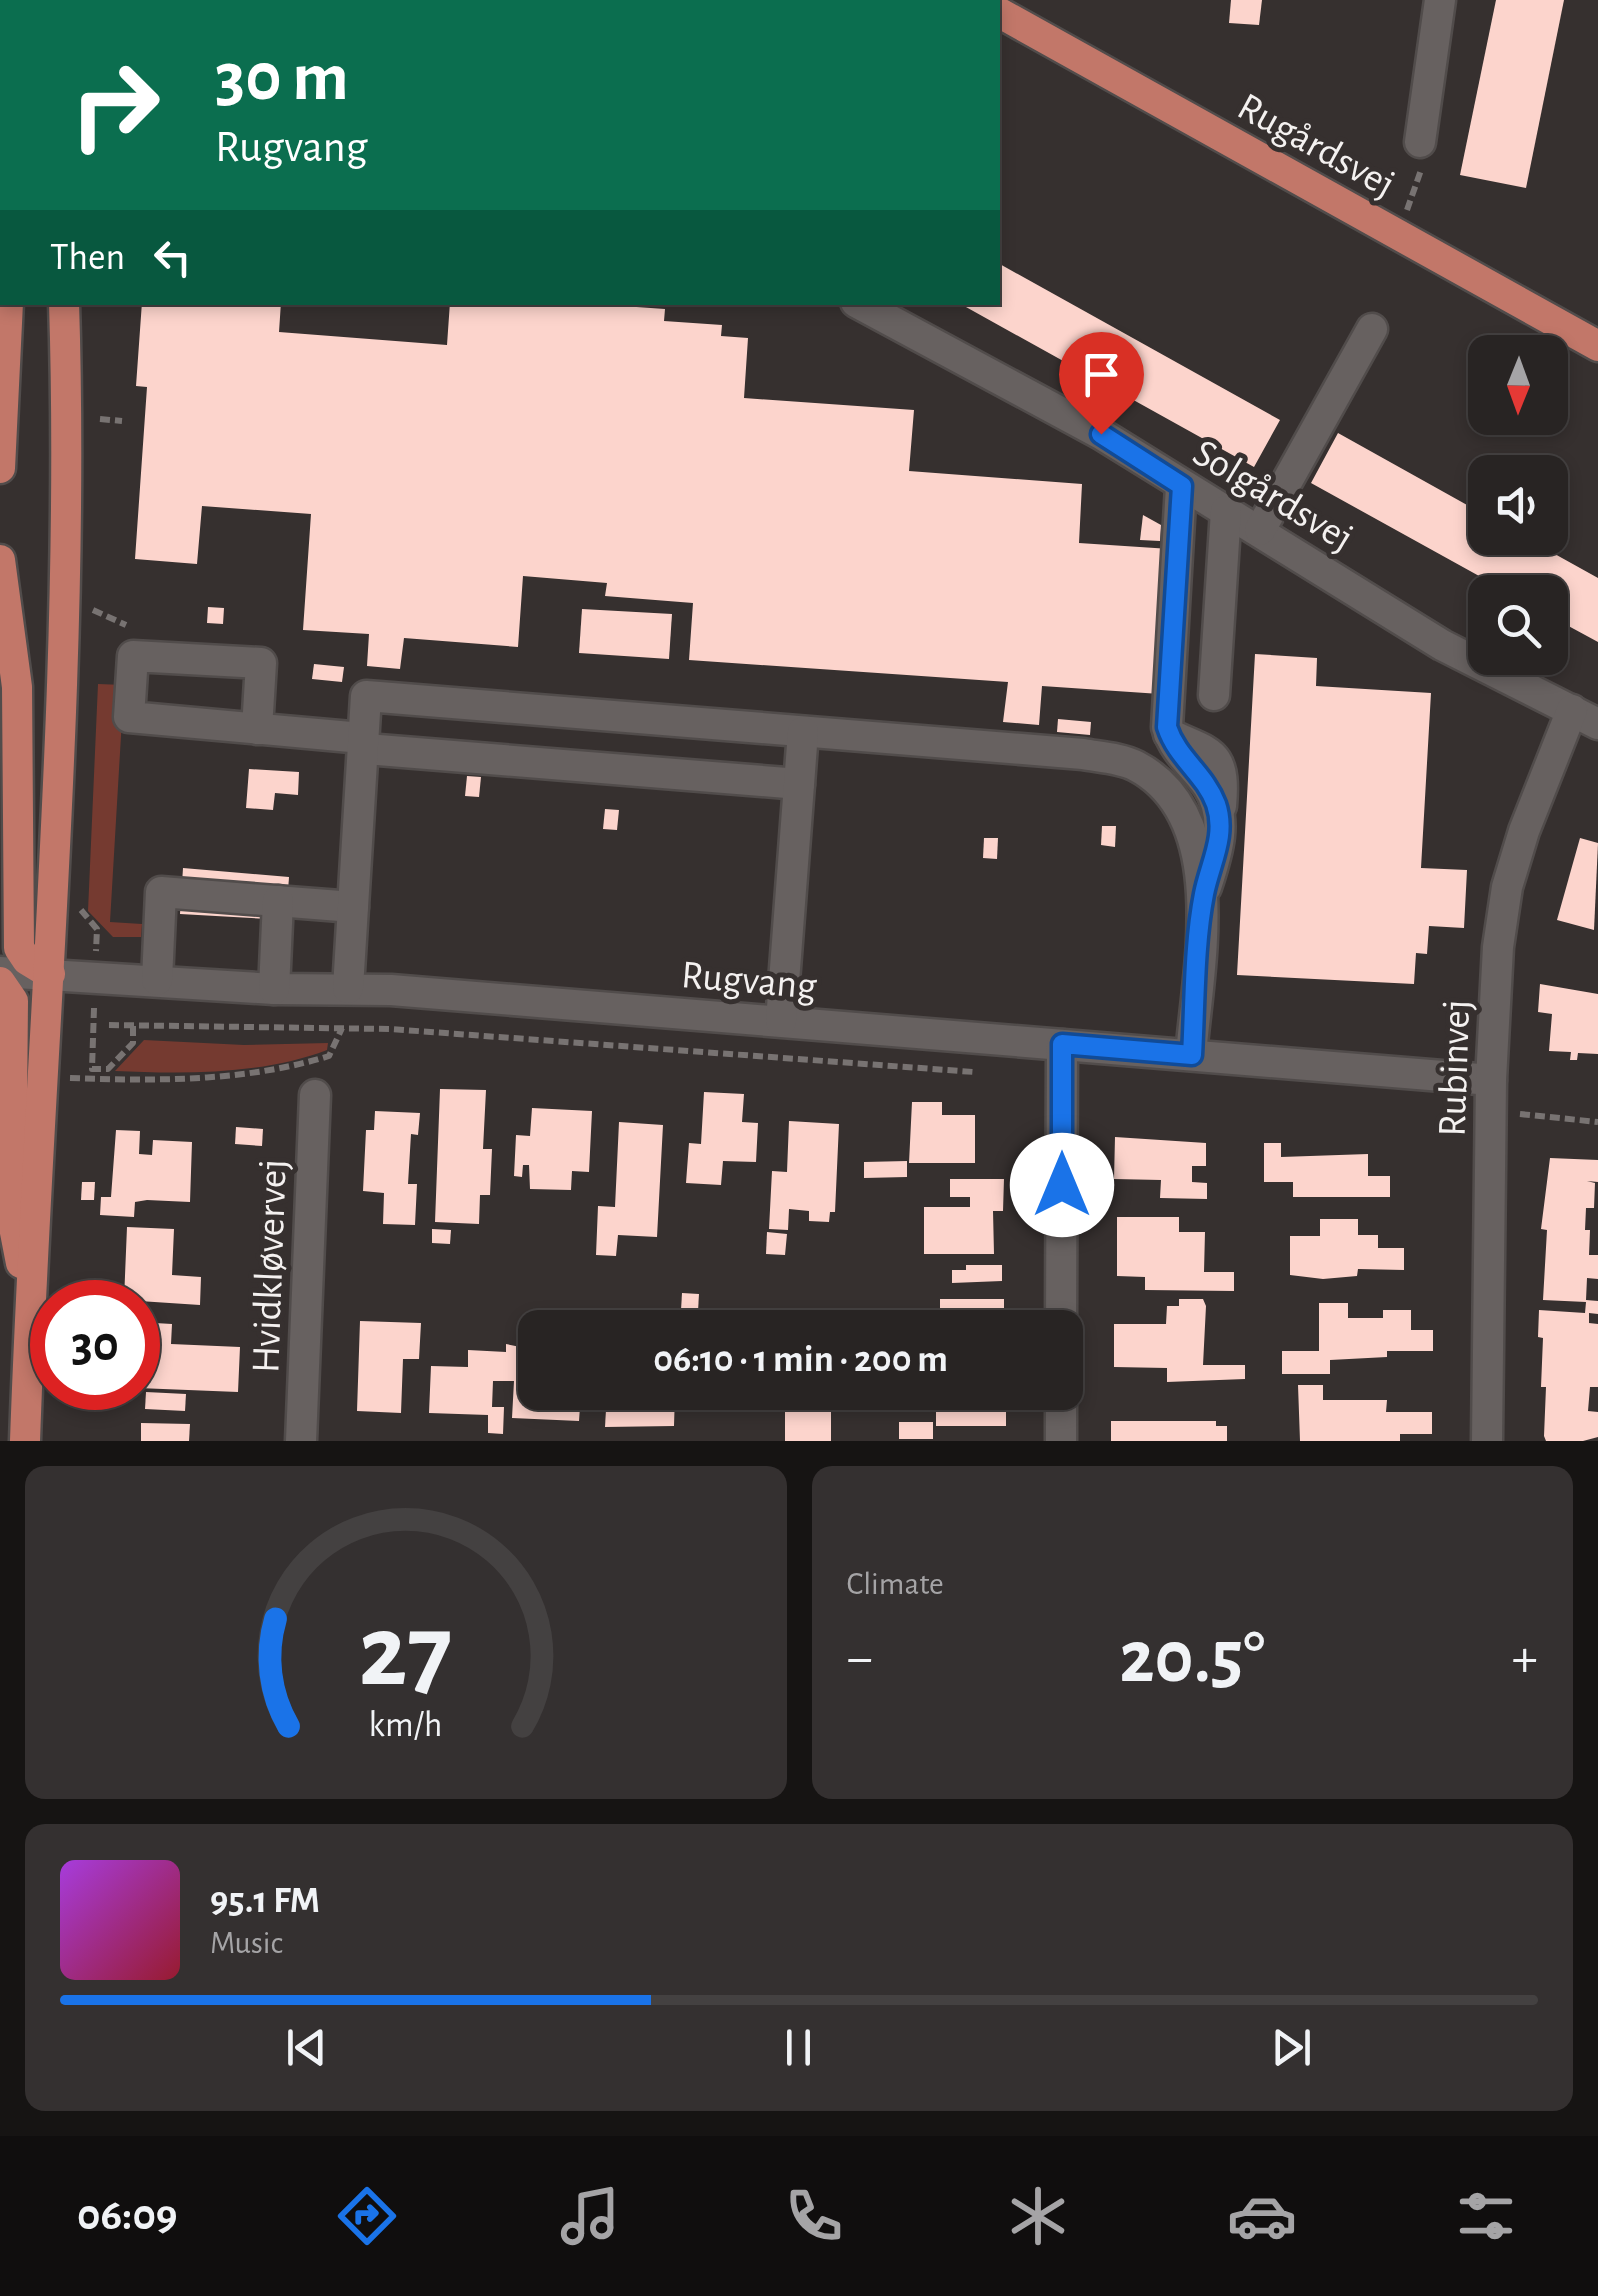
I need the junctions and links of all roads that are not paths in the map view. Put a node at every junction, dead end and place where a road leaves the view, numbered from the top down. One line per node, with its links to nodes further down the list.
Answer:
1 (1440, 0): 3 (street)
2 (1000, 13): 8 (main road, Rugårdsvej)
3 (1420, 142)
4 (8, 305): 9 (main road)
5 (64, 305): 24 (main road)
6 (862, 305): 10 (street, Solgårdsvej)
7 (1372, 329): 12 (street)
8 (1598, 346)
9 (0, 468)
10 (1182, 486): 11 (street, Solgårdsvej); 20 (street)
11 (1226, 511): 12 (street, Solgårdsvej); 14 (street)
12 (1260, 530): 15 (street, Solgårdsvej)
13 (0, 560): 24 (main road)
14 (1214, 695)
15 (1585, 717): 32 (street, Rubinvej)
16 (257, 729): 16 (street); 18 (street)
17 (803, 732): 18 (street); 19 (street); 20 (street)
18 (364, 743): 19 (street); 22 (street)
19 (799, 784): 29 (street)
20 (1204, 895): 31 (street)
21 (278, 901): 22 (street); 25 (street); 28 (street)
22 (353, 907): 27 (street)
23 (0, 972): 24 (street, Rugvang)
24 (50, 974): 25 (street, Rugvang); 34 (main road)
25 (157, 980): 28 (street, Rugvang)
26 (0, 982): 35 (main road)
27 (348, 988): 28 (street, Rugvang); 29 (street, Rugvang)
28 (274, 989)
29 (781, 1021): 30 (street, Rugvang)
30 (1062, 1044): 31 (street, Rugvang); 36 (street)
31 (1192, 1055): 32 (street, Rugvang)
32 (1491, 1080): 41 (street, Rubinvej)
33 (315, 1095): 39 (street, Hvidkløvervej)
34 (32, 1280)
35 (30, 1305): 38 (main road)
36 (1061, 1310)
37 (1061, 1410): 40 (street)
38 (25, 1441)
39 (301, 1441)
40 (1061, 1441)
41 (1487, 1441)

